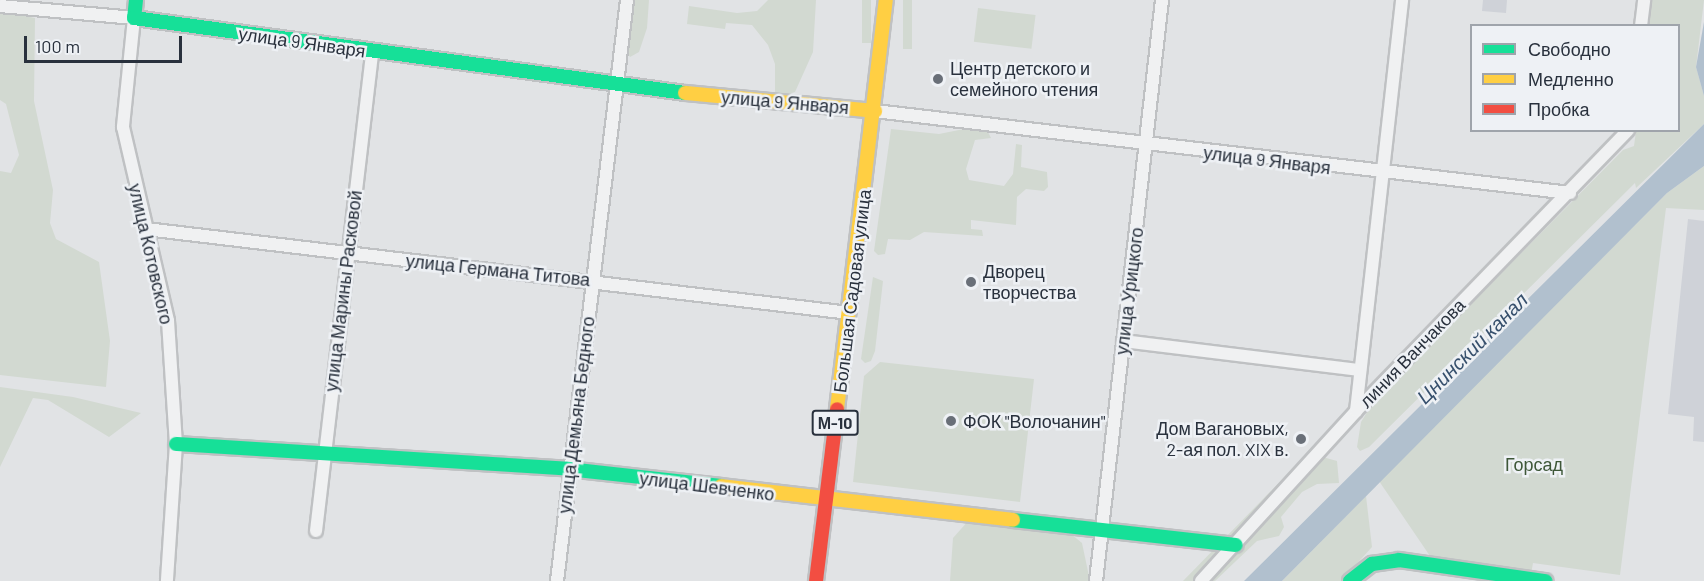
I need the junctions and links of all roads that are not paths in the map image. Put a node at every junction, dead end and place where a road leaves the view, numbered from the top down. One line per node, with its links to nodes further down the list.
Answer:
1 (136, 0): 8 (main road, улица Котовского)
2 (627, 0): 11 (street, улица Демьяна Бедного)
3 (886, 0): 12 (main road, Большая Садовая улица / М-10)
4 (1162, 0): 14 (street, улица Урицкого)
5 (1402, 0): 15 (street)
6 (1644, 0): 9 (street)
7 (0, 6): 8 (street, улица 9 Января)
8 (134, 18): 10 (main road, улица 9 Января); 17 (street, улица Котовского)
9 (1641, 24)
10 (372, 52): 11 (main road, улица 9 Января); 18 (street, улица Марины Расковой)
11 (618, 86): 12 (main road, улица 9 Января); 19 (street, улица Демьяна Бедного)
12 (875, 111): 14 (street, улица 9 Января); 20 (main road, Большая Садовая улица / М-10)
13 (1626, 132): 16 (street, линия Ванчакова)
14 (1148, 145): 15 (street, улица 9 Января); 21 (street, улица Урицкого)
15 (1383, 174): 16 (street, улица 9 Января); 22 (street)
16 (1570, 193): 23 (street, линия Ванчакова)
17 (146, 229): 18 (street, улица Германа Титова); 24 (street, улица Котовского)
18 (348, 253): 19 (street, улица Германа Титова); 25 (street, улица Марины Расковой)
19 (593, 280): 20 (street, улица Германа Титова); 26 (street, улица Демьяна Бедного)
20 (849, 313): 27 (main road, Большая Садовая улица / М-10)
21 (1123, 341): 22 (street); 29 (street, улица Урицкого)
22 (1360, 370): 23 (street)
23 (1356, 411): 30 (street, линия Ванчакова)
24 (176, 444): 25 (main road, улица Шевченко); 31 (street, улица Котовского)
25 (323, 453): 26 (main road, улица Шевченко); 28 (street, улица Марины Расковой)
26 (568, 469): 27 (main road, улица Шевченко); 32 (street, улица Демьяна Бедного)
27 (826, 498): 29 (main road, улица Шевченко); 33 (main road, Большая Садовая улица / М-10)
28 (316, 531)
29 (1099, 531): 30 (main road, улица Шевченко); 34 (street, улица Урицкого)
30 (1236, 545): 35 (street, линия Ванчакова)
31 (167, 581)
32 (557, 581)
33 (816, 581)
34 (1096, 581)
35 (1201, 581)
36 (1350, 581): 37 (main road)
37 (1545, 581)

